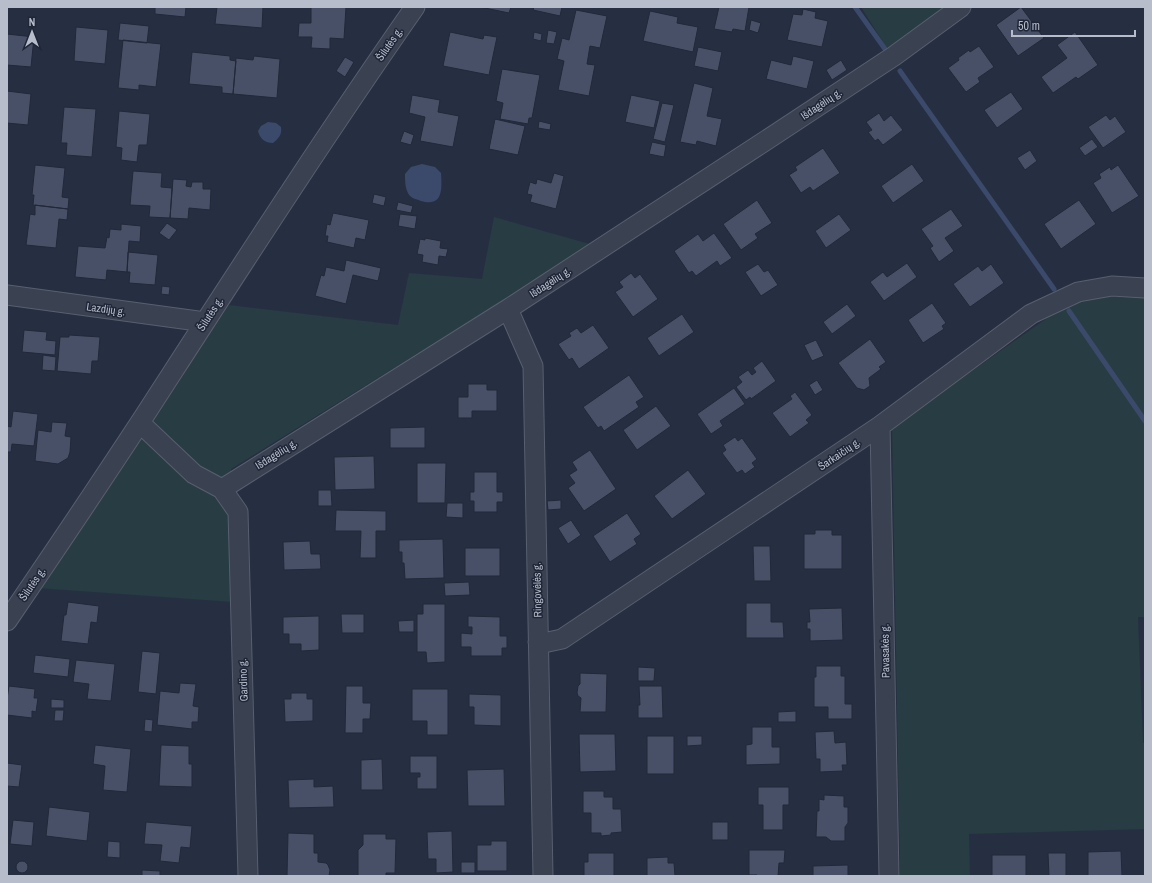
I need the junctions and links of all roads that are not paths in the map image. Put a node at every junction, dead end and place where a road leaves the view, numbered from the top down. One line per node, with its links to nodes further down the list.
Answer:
1 (415, 7): 6 (street, Šilutės g.)
2 (962, 7): 5 (street, Išdagėlių g.)
3 (1145, 288): 8 (street, Šarkaičių g.)
4 (7, 295): 6 (street, Lazdijų g.)
5 (508, 309): 9 (street, Išdagėlių g.); 11 (street, Ringovėlės g.)
6 (205, 322): 7 (street, Šilutės g.)
7 (140, 423): 9 (street); 10 (street, Šilutės g.)
8 (880, 426): 11 (street, Šarkaičių g.); 14 (street, Pavasakės g.)
9 (222, 489): 12 (street, Gardino g.)
10 (7, 621)
11 (538, 642): 13 (street, Ringovėlės g.)
12 (248, 876)
13 (543, 876)
14 (889, 876)

